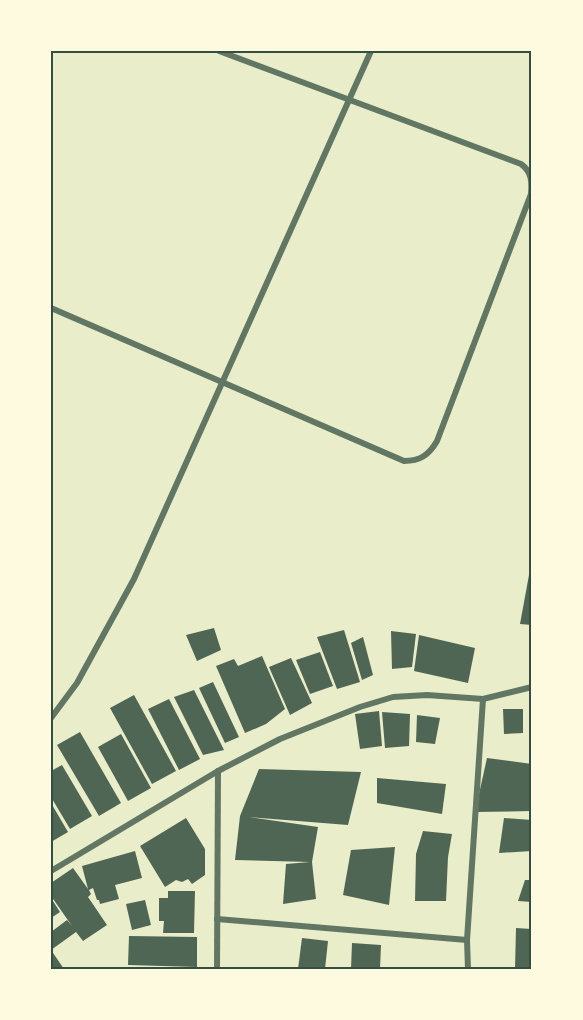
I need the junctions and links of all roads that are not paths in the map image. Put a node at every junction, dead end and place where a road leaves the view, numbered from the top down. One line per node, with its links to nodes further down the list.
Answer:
1 (219, 51): 3 (street)
2 (371, 51): 3 (street)
3 (349, 99): 5 (street); 5 (street)
4 (51, 308): 5 (street)
5 (222, 382): 8 (street)
6 (532, 687): 7 (street)
7 (483, 699): 9 (street); 12 (street)
8 (51, 718)
9 (218, 771): 10 (street); 11 (street)
10 (51, 871)
11 (217, 919): 12 (street); 13 (street)
12 (467, 940): 14 (street)
13 (217, 969)
14 (468, 969)

